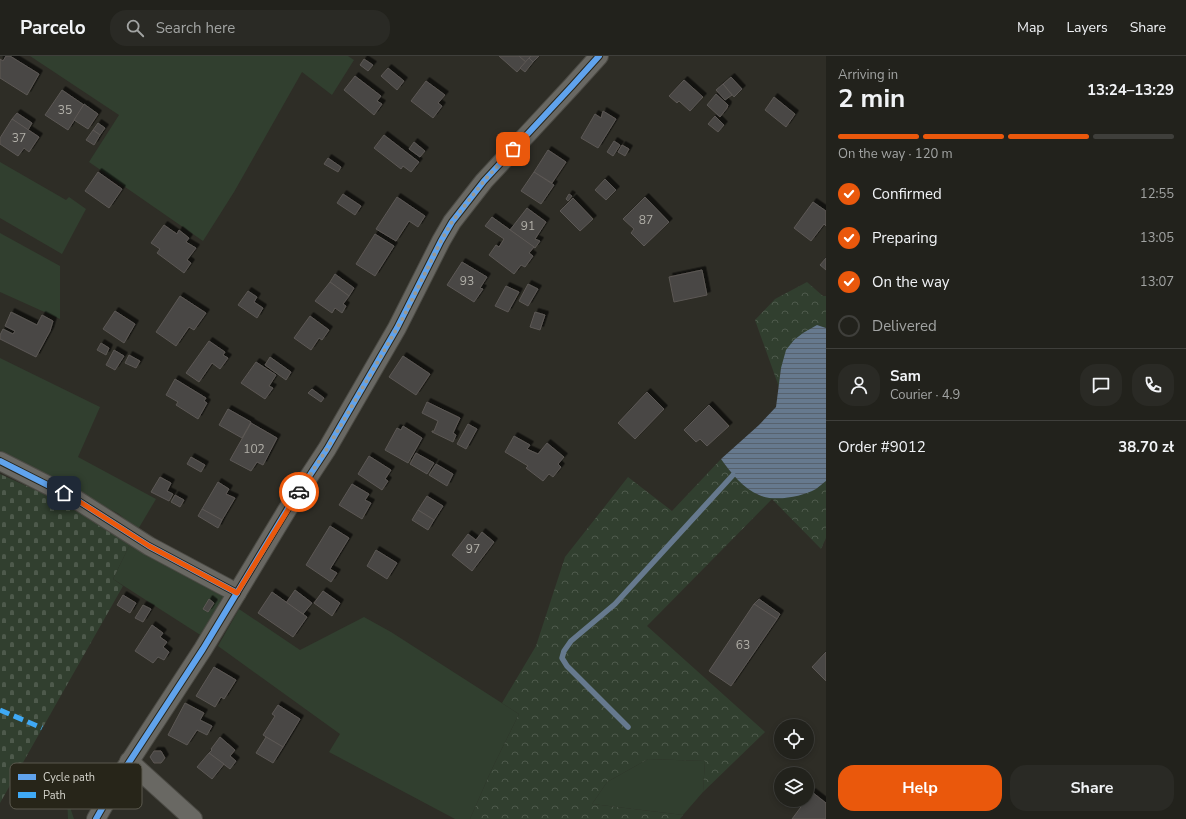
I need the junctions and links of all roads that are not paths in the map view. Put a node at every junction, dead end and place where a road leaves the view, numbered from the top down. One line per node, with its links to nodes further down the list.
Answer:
1 (598, 56): 3 (street)
2 (0, 461): 3 (street)
3 (237, 593): 4 (street)
4 (129, 761)
5 (142, 773): 8 (street)
6 (102, 809): 7 (street)
7 (96, 819)
8 (193, 819)

